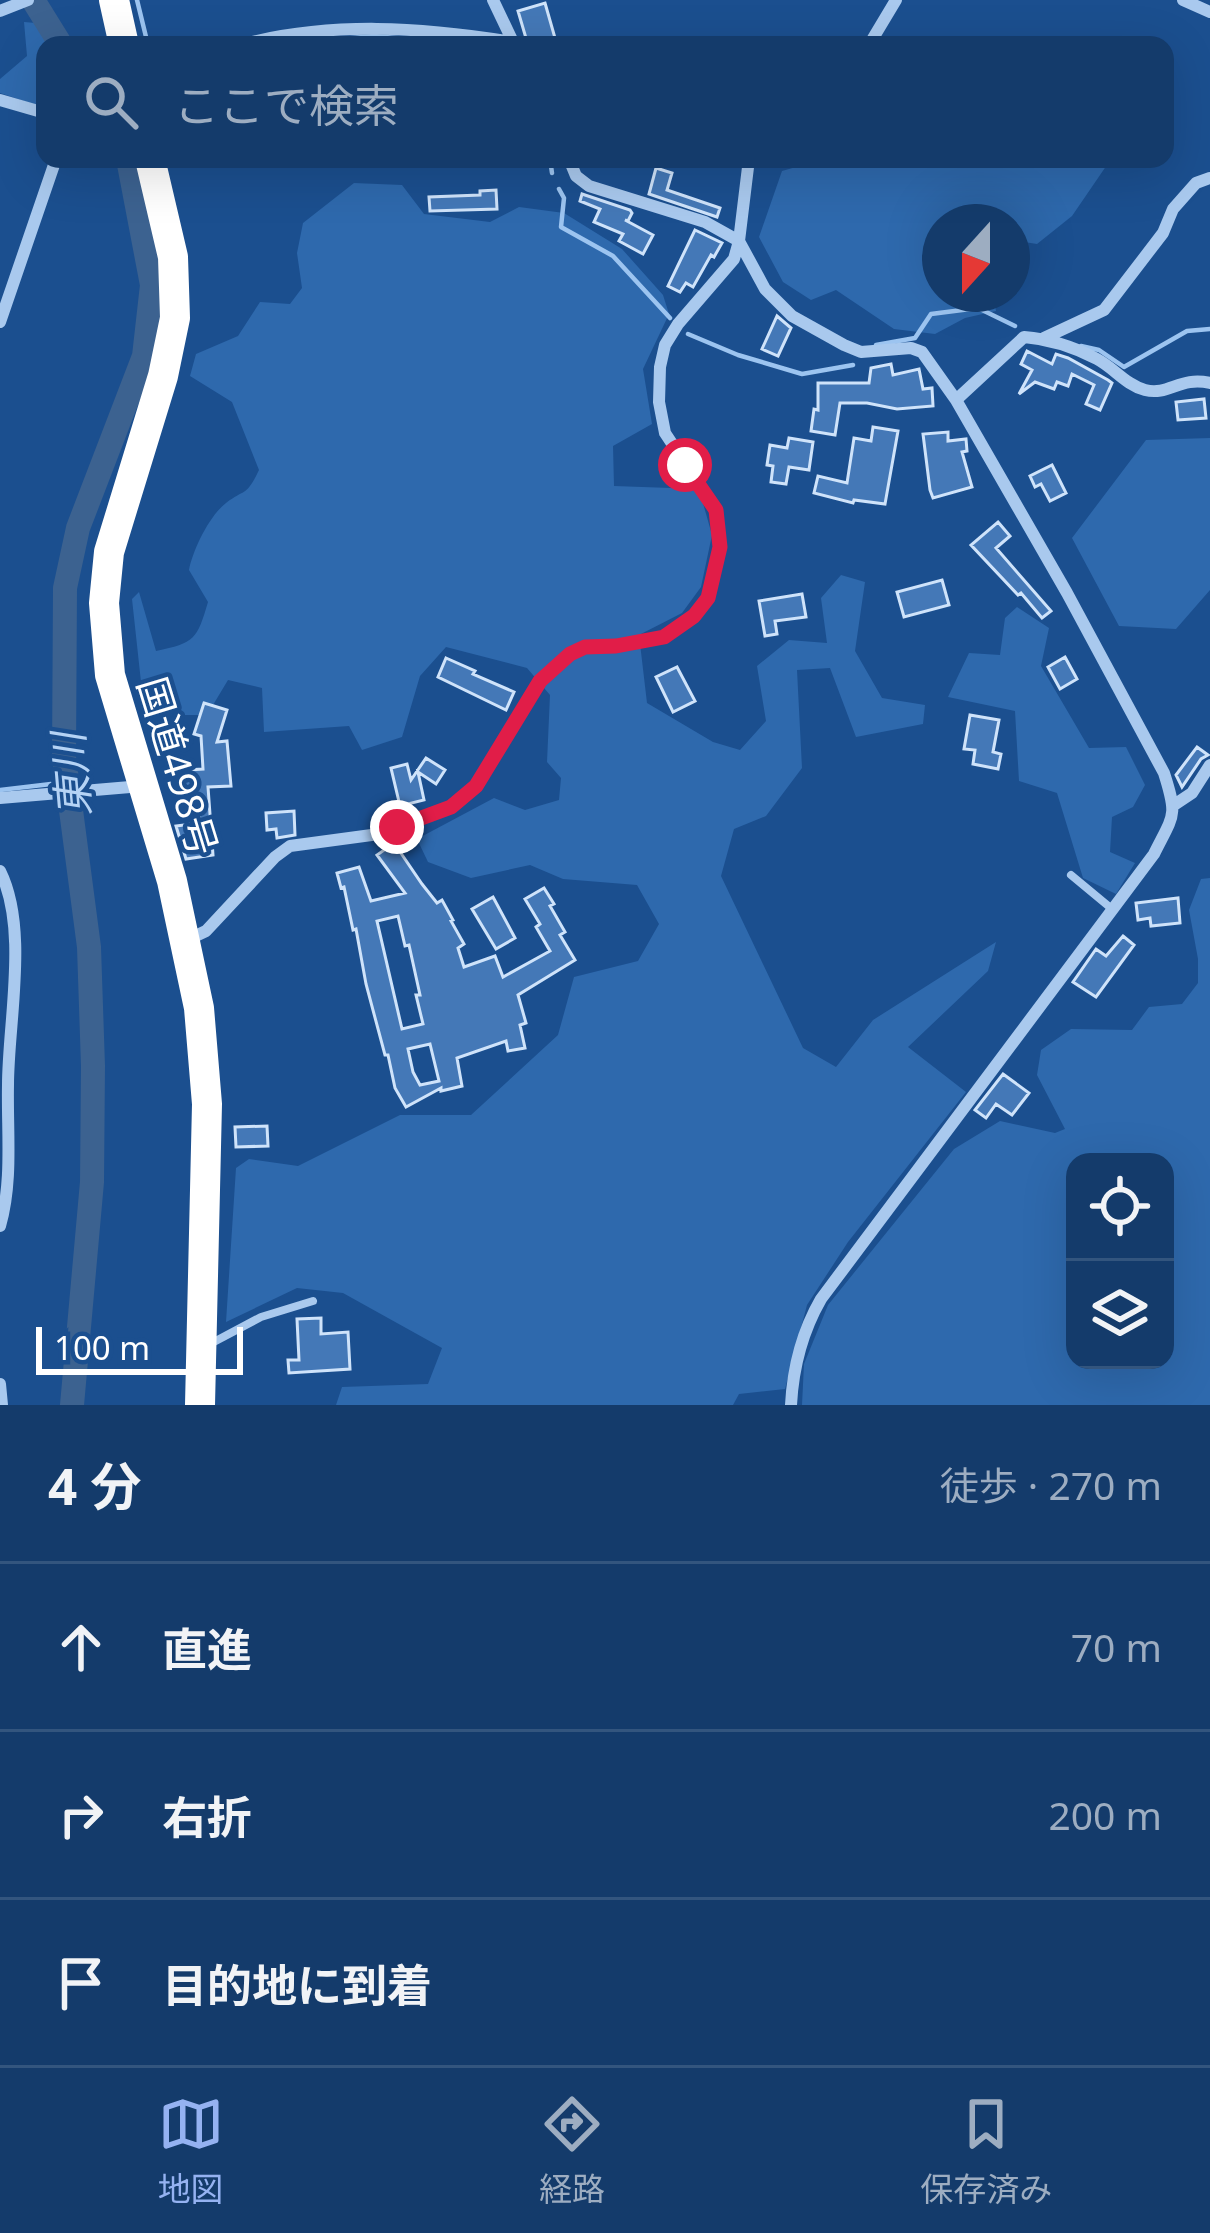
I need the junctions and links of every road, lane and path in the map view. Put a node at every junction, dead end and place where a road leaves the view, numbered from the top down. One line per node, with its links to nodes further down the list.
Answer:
1 (27, 0): 6 (street)
2 (114, 0): 8 (highway)
3 (493, 0): 11 (street)
4 (896, 0): 12 (street)
5 (1184, 0): 7 (street)
6 (0, 11)
7 (1210, 12)
8 (122, 36)
9 (274, 36): 10 (street)
10 (477, 36)
11 (511, 36)
12 (874, 36)
13 (0, 100): 14 (street)
14 (36, 110)
15 (53, 168): 21 (street)
16 (152, 168): 26 (highway, 国道498号)
17 (573, 168): 20 (street)
18 (748, 168): 20 (street)
19 (1210, 178): 22 (street)
20 (739, 241): 24 (street); 32 (street)
21 (0, 322)
22 (1043, 338): 23 (street); 24 (street)
23 (1210, 383)
24 (956, 400): 28 (street)
25 (1210, 765): 28 (street)
26 (142, 786): 27 (street); 32 (highway, 国道498号)
27 (0, 798)
28 (1174, 805): 31 (street)
29 (0, 871): 33 (street)
30 (1071, 874): 31 (lane)
31 (1112, 909): 39 (street)
32 (186, 940): 35 (highway, 国道498号)
33 (0, 1226)
34 (313, 1301): 35 (lane)
35 (202, 1348): 38 (highway, 国道498号)
36 (0, 1384): 37 (street)
37 (2, 1405)
38 (200, 1405)
39 (791, 1405)

